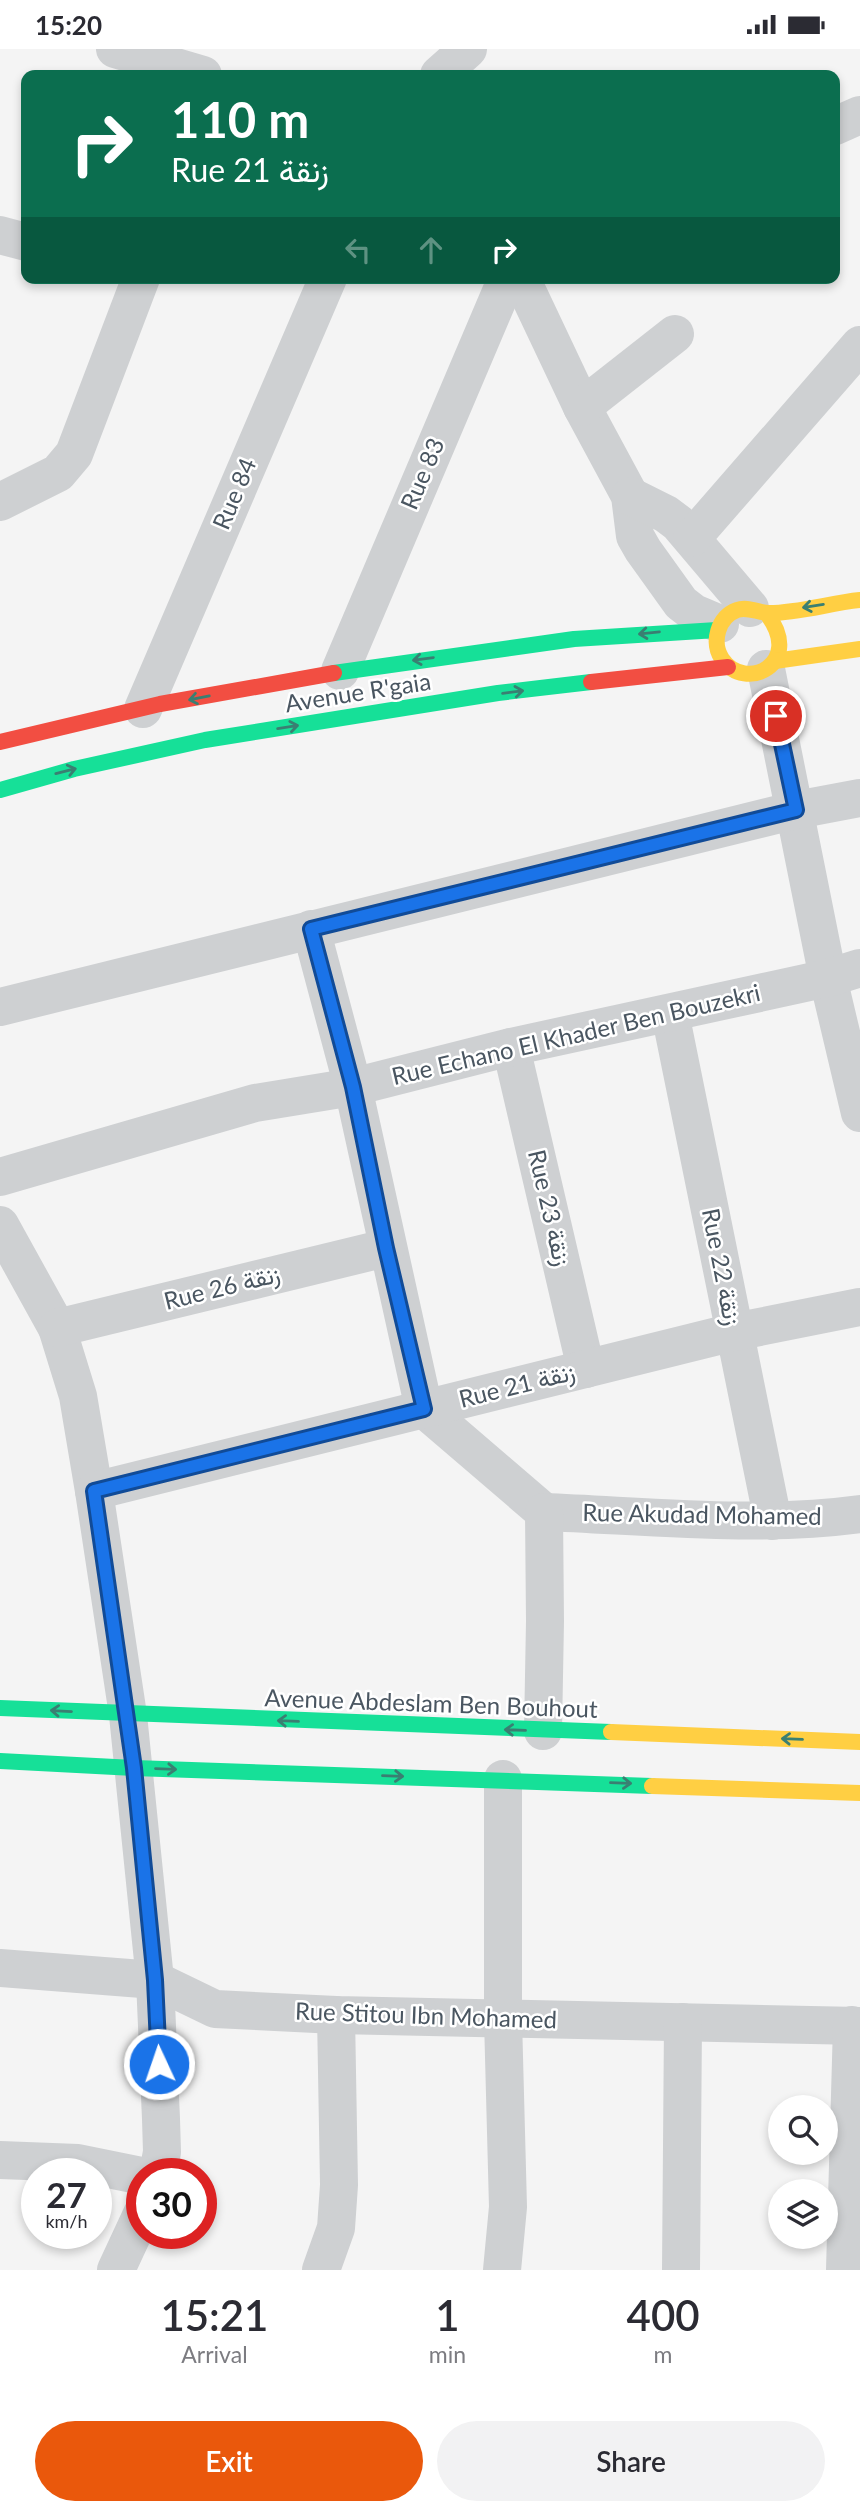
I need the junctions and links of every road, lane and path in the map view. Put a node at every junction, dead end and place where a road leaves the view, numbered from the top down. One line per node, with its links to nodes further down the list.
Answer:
1 (116, 49): 2 (street)
2 (186, 70)
3 (860, 115): 4 (street)
4 (840, 124)
5 (0, 235): 6 (street)
6 (21, 241)
7 (139, 284): 15 (street)
8 (325, 284): 23 (street, Rue 84)
9 (504, 284): 22 (street, Rue 83)
10 (524, 284): 13 (street)
11 (675, 334): 13 (street)
12 (860, 345): 16 (street)
13 (582, 407): 14 (street)
14 (630, 496): 16 (street); 18 (street)
15 (0, 502)
16 (692, 538): 18 (street)
17 (854, 594): 18 (street, Avenue R'gaia, one-way to 18)
18 (738, 619): 20 (street); 21 (street); 22 (street, Avenue R'gaia, one-way to 22)
19 (860, 649): 20 (street)
20 (771, 665): 21 (street); 27 (street)
21 (728, 667): 25 (street, Avenue R'gaia, one-way to 21)
22 (340, 671): 23 (street, Avenue R'gaia, one-way to 23)
23 (143, 709): 24 (street, Avenue R'gaia)
24 (0, 742)
25 (0, 790)
26 (860, 798): 27 (street)
27 (796, 810): 28 (street); 29 (street)
28 (311, 929): 30 (street); 33 (street)
29 (844, 973): 31 (street, Rue Echano El Khader Ben Bouzekri); 34 (street)
30 (0, 1007)
31 (670, 1013): 32 (street, Rue Echano El Khader Ben Bouzekri); 40 (street, Rue 22 زنقة)
32 (511, 1047): 33 (street, Rue Echano El Khader Ben Bouzekri); 41 (street, Rue 23 زنقة)
33 (353, 1087): 35 (street, Rue Echano El Khader Ben Bouzekri); 37 (street)
34 (860, 1113)
35 (0, 1177)
36 (0, 1225): 39 (street)
37 (386, 1248): 39 (street, Rue 26 زنقة); 42 (street)
38 (860, 1307): 40 (street, Rue 21 زنقة)
39 (57, 1328): 43 (street)
40 (734, 1332): 41 (street, Rue 21 زنقة); 46 (street, Rue 22 زنقة)
41 (586, 1369): 42 (street, Rue 21 زنقة)
42 (424, 1409): 43 (street, Rue 21 زنقة); 44 (street)
43 (94, 1491): 48 (street)
44 (544, 1512): 46 (street, Rue Akudad Mohamed); 49 (street)
45 (860, 1514): 46 (street, Rue Akudad Mohamed)
46 (773, 1521)
47 (0, 1708): 48 (street, Avenue Abdeslam Ben Bouhout, one-way to 47)
48 (128, 1715): 49 (street, Avenue Abdeslam Ben Bouhout, one-way to 48); 52 (street)
49 (543, 1731): 50 (street, Avenue Abdeslam Ben Bouhout, one-way to 49)
50 (860, 1742)
51 (0, 1761): 52 (street)
52 (134, 1768): 53 (street, one-way to 53); 56 (street)
53 (503, 1779): 54 (street, one-way to 54); 58 (street)
54 (860, 1793)
55 (0, 1968): 56 (street, Rue Stitou Ibn Mohamed)
56 (155, 1980): 57 (street, Rue Stitou Ibn Mohamed); 61 (street)
57 (336, 2015): 58 (street, Rue Stitou Ibn Mohamed); 66 (street)
58 (503, 2019): 59 (street, Rue Stitou Ibn Mohamed); 67 (street)
59 (682, 2022): 60 (street, Rue Stitou Ibn Mohamed); 68 (street)
60 (856, 2026): 69 (street)
61 (161, 2158)
62 (0, 2160): 63 (street)
63 (126, 2173)
64 (126, 2248): 65 (street)
65 (116, 2270)
66 (321, 2270)
67 (502, 2270)
68 (681, 2270)
69 (845, 2270)

